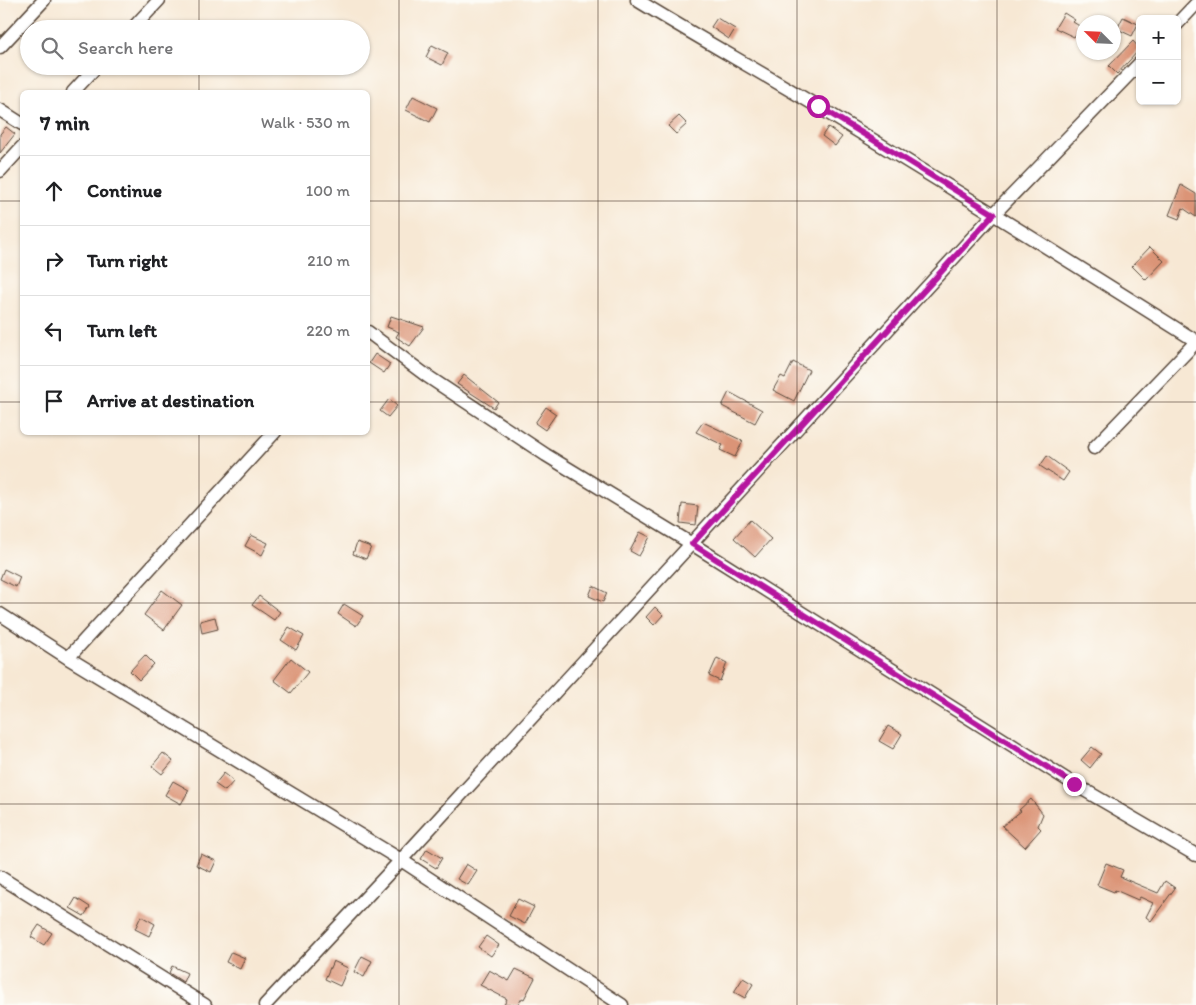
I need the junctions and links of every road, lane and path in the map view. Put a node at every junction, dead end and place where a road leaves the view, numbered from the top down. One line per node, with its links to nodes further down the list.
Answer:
1 (44, 0): 5 (street)
2 (159, 0): 6 (street)
3 (638, 0): 17 (street)
4 (1196, 4): 7 (street)
5 (25, 20)
6 (140, 20)
7 (1181, 20)
8 (20, 26): 9 (street)
9 (0, 47)
10 (1136, 66): 17 (street)
11 (89, 75): 12 (street)
12 (75, 90)
13 (0, 110): 14 (street)
14 (20, 123)
15 (20, 148): 16 (street)
16 (0, 171)
17 (994, 214): 19 (street); 22 (street)
18 (370, 333): 22 (street)
19 (1196, 341): 21 (street)
20 (272, 435): 24 (street)
21 (1094, 448)
22 (692, 544): 25 (street); 26 (street)
23 (0, 614): 24 (street)
24 (68, 658): 26 (street)
25 (1196, 855)
26 (401, 860): 29 (street); 30 (street)
27 (0, 877): 28 (street)
28 (206, 1005)
29 (265, 1005)
30 (622, 1005)

